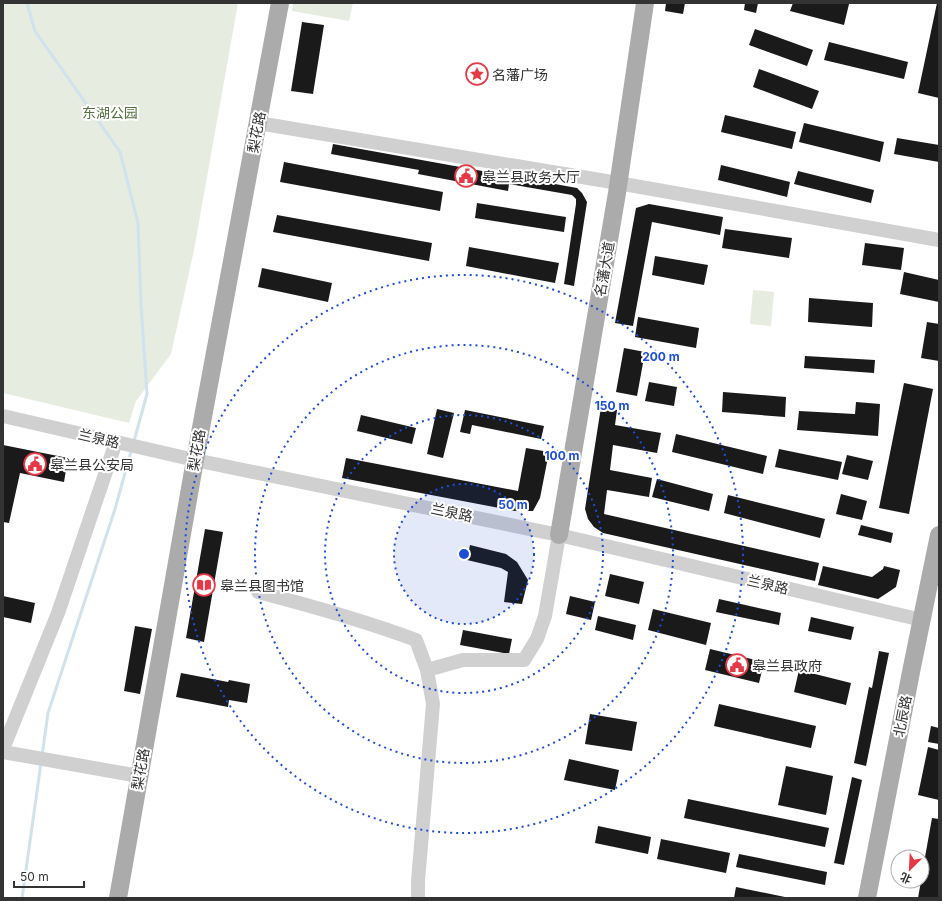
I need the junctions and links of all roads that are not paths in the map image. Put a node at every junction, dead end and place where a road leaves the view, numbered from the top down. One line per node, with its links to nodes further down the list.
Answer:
1 (280, 3): 3 (main road, 梨花路)
2 (645, 3): 4 (main road, 名藩大道)
3 (258, 123): 4 (street); 8 (main road, 梨花路)
4 (618, 183): 5 (street); 9 (main road, 名藩大道)
5 (939, 240)
6 (3, 416): 7 (street, 兰泉路)
7 (120, 443): 8 (street, 兰泉路); 15 (street)
8 (194, 460): 9 (street, 兰泉路); 17 (main road, 梨花路)
9 (559, 535): 13 (street, 兰泉路); 14 (street)
10 (939, 535): 11 (main road, 北辰路)
11 (934, 585): 13 (main road, 北辰路)
12 (258, 592): 14 (street)
13 (922, 620): 20 (main road, 北辰路)
14 (427, 670): 19 (street)
15 (3, 749)
16 (3, 752): 17 (street)
17 (139, 776): 18 (main road, 梨花路)
18 (118, 898)
19 (418, 898)
20 (868, 898)

